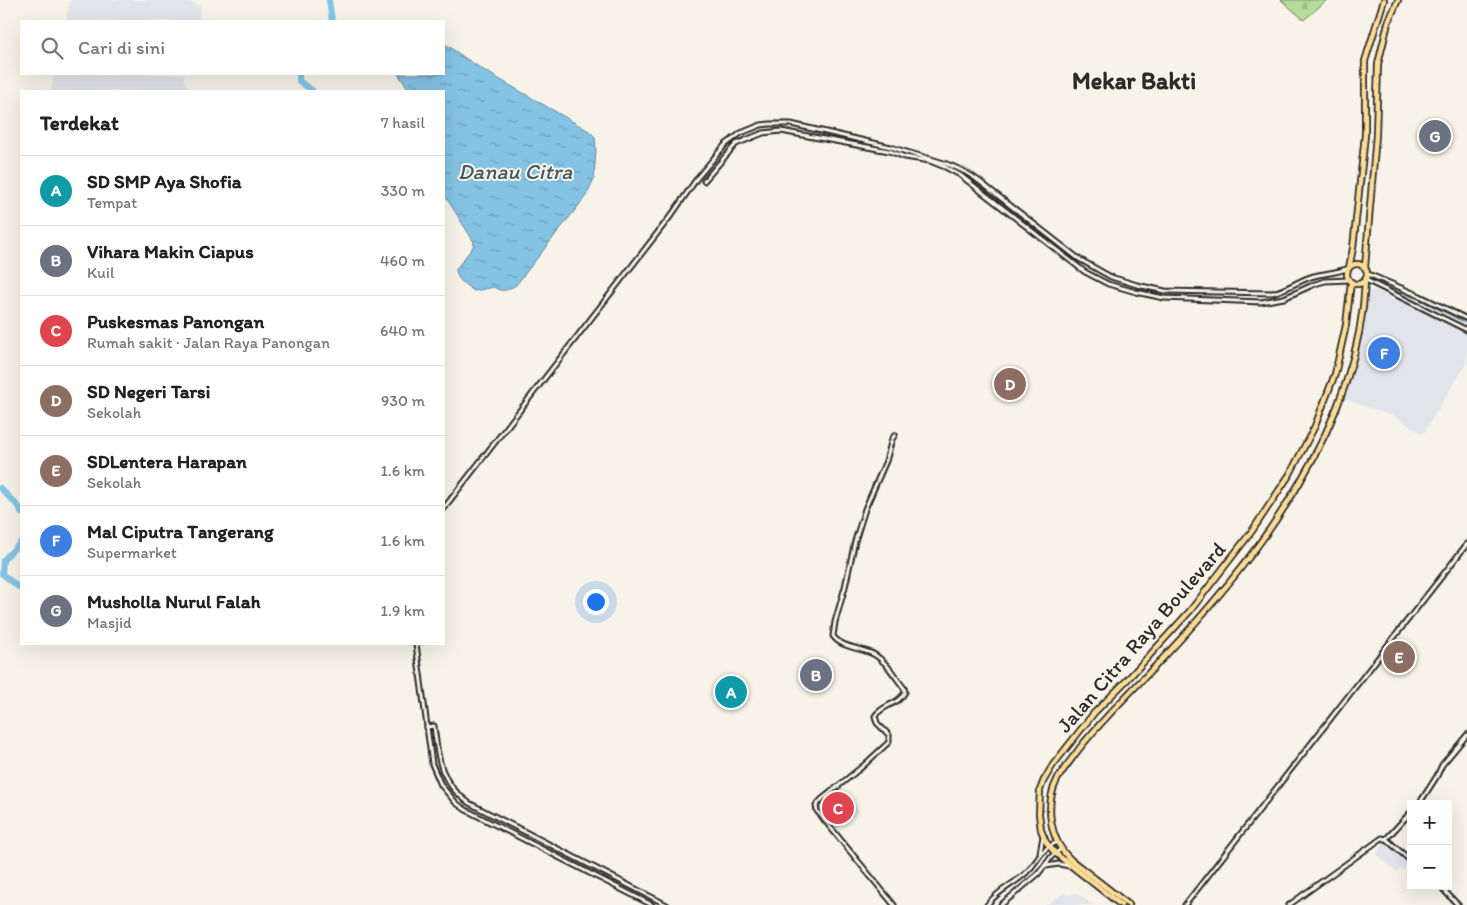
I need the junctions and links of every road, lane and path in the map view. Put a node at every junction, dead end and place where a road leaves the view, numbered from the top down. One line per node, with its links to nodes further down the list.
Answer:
1 (1384, 0): 9 (main road)
2 (1398, 0): 8 (main road)
3 (723, 147): 4 (street); 6 (street); 18 (street)
4 (729, 152): 5 (street); 7 (street)
5 (704, 181)
6 (1015, 208): 7 (street); 13 (street)
7 (1010, 214): 14 (street)
8 (1365, 266): 9 (main road); 10 (main road)
9 (1349, 268): 11 (main road); 13 (street)
10 (1368, 274): 12 (main road); 15 (street)
11 (1350, 281): 12 (main road); 14 (street); 21 (main road, Jalan Citra Raya Boulevard)
12 (1365, 281): 16 (street); 22 (main road, Jalan Citra Raya Boulevard)
13 (1155, 289): 14 (street)
14 (1153, 297)
15 (1467, 319)
16 (1467, 330)
17 (895, 435): 42 (street)
18 (445, 507)
19 (1467, 544): 46 (street)
20 (416, 645): 23 (street)
21 (1127, 680): 22 (main road); 28 (main road, Jalan Citra Raya Boulevard)
22 (1134, 688): 27 (main road, Jalan Citra Raya Boulevard)
23 (427, 727): 40 (street); 41 (street)
24 (1467, 734): 25 (street)
25 (1422, 800)
26 (1407, 816): 29 (street)
27 (1054, 836): 28 (main road); 30 (main road, Jalan Citra Raya Boulevard)
28 (1044, 837): 31 (main road, Jalan Citra Raya Boulevard); 33 (street)
29 (1384, 839): 35 (street); 47 (street)
30 (1057, 842): 31 (street); 32 (main road, Jalan Citra Raya Boulevard)
31 (1049, 846): 33 (street); 34 (main road, Jalan Citra Raya Boulevard)
32 (1061, 848): 34 (street); 45 (main road, Jalan Citra Raya Boulevard)
33 (1040, 853): 39 (street)
34 (1055, 853): 36 (street); 37 (main road, Jalan Citra Raya Boulevard)
35 (1407, 858)
36 (1045, 866): 37 (street); 43 (street)
37 (1072, 867): 44 (main road, Jalan Citra Raya Boulevard)
38 (1444, 890): 48 (street)
39 (989, 904)
40 (652, 905)
41 (667, 905)
42 (894, 905)
43 (1001, 905)
44 (1121, 905)
45 (1129, 905)
46 (1186, 905)
47 (1289, 905)
48 (1458, 905)

